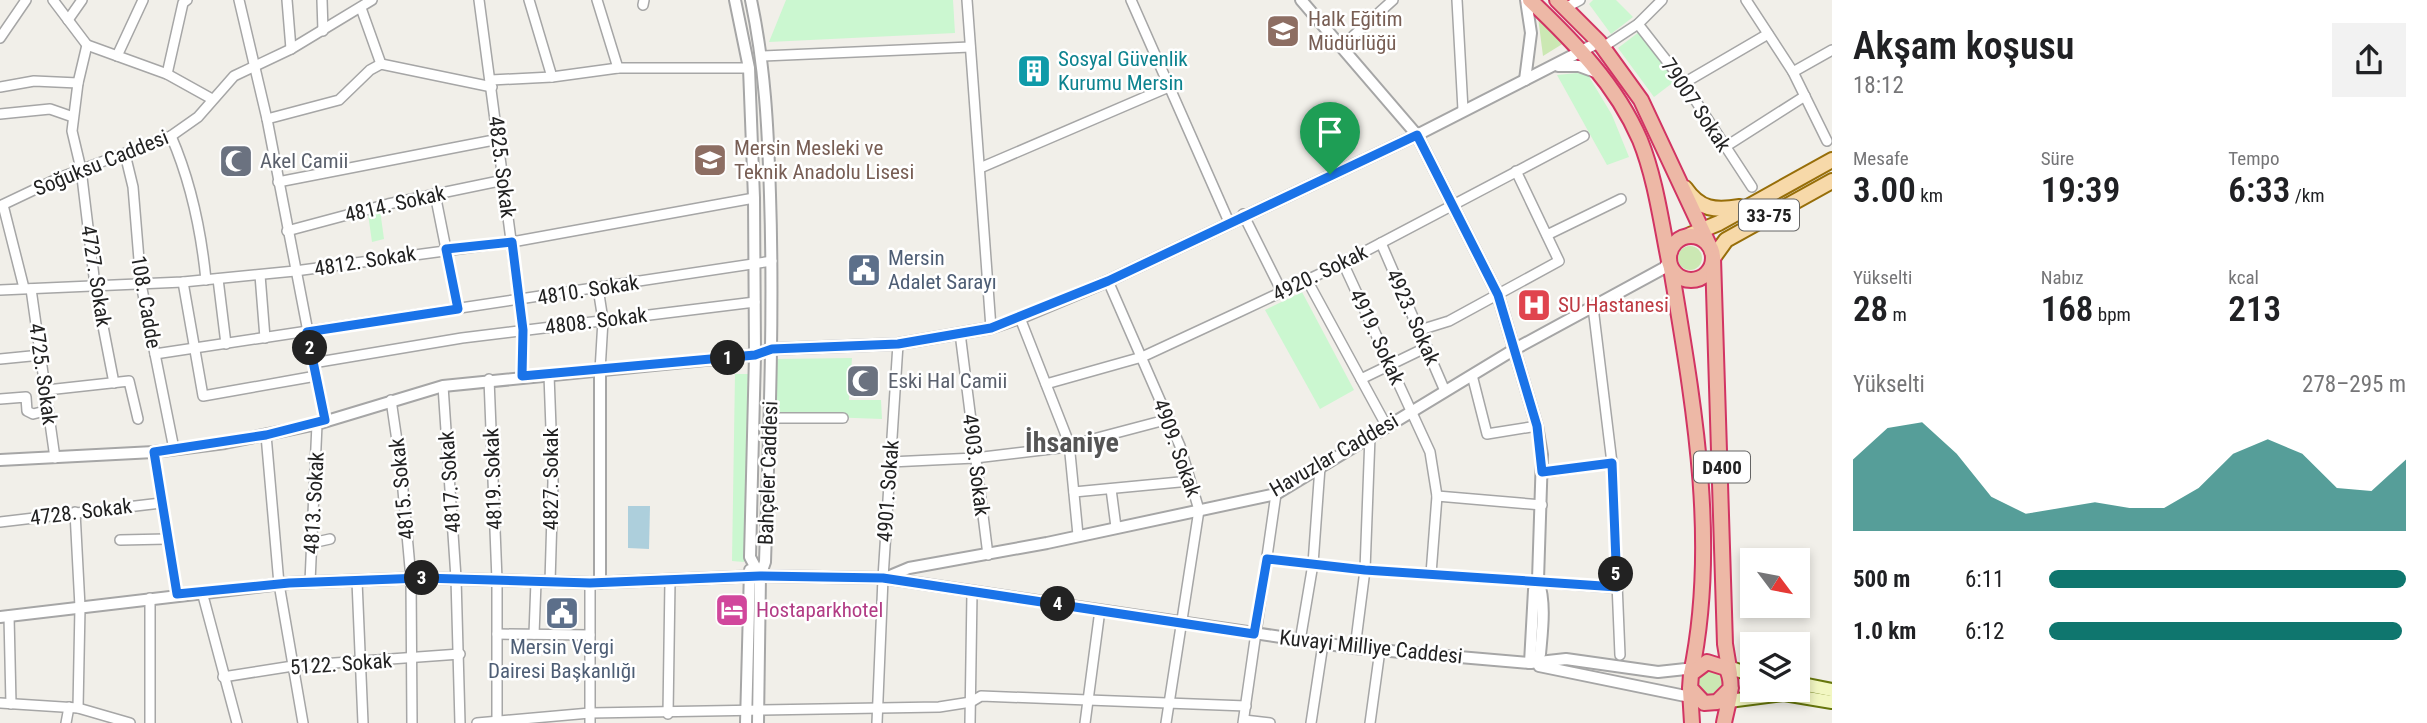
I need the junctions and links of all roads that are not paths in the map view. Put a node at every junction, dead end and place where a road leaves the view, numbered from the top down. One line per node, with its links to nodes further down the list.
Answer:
1 (26, 0): 30 (street)
2 (53, 0): 26 (street)
3 (82, 0): 26 (street)
4 (143, 0): 39 (street)
5 (187, 0): 47 (street)
6 (239, 0): 40 (street, 4813. Sokak)
7 (287, 0): 35 (street)
8 (323, 0): 28 (street)
9 (372, 0): 25 (street, Soğuksu Caddesi)
10 (479, 0): 51 (street, 4825. Sokak)
11 (529, 0): 48 (street)
12 (597, 0): 43 (street)
13 (735, 0): 44 (street, Bahçeler Caddesi)
14 (751, 0): 38 (street, Bahçeler Caddesi)
15 (967, 0): 34 (street)
16 (1131, 0): 53 (street)
17 (1301, 0): 33 (street)
18 (1393, 0): 33 (street)
19 (1457, 0): 57 (street)
20 (1528, 0): 37 (highway, D400); 49 (street)
21 (1580, 0): 24 (street)
22 (1662, 0): 27 (street)
23 (1746, 0): 29 (street)
24 (1561, 4): 32 (highway, D400)
25 (360, 8): 28 (street, Soğuksu Caddesi); 41 (street)
26 (68, 20): 31 (street)
27 (1638, 24): 32 (street); 52 (street, 79007 Sokak)
28 (323, 31): 35 (street, Soğuksu Caddesi)
29 (1768, 34): 45 (street); 52 (street)
30 (0, 38)
31 (87, 45): 39 (street); 50 (street)
32 (1601, 45): 37 (street); 75 (highway, D400)
33 (1342, 46): 61 (street)
34 (970, 47): 38 (street); 69 (street)
35 (292, 49): 40 (street, Soğuksu Caddesi)
36 (1832, 50): 45 (street)
37 (1582, 51): 42 (street); 46 (highway, D400)
38 (763, 55): 92 (street, Bahçeler Caddesi)
39 (117, 56): 47 (street)
40 (256, 64): 56 (street, Soğuksu Caddesi); 60 (street, 4813. Sokak)
41 (381, 64): 51 (street); 60 (street)
42 (1552, 67): 46 (street); 49 (street)
43 (618, 68): 44 (street); 48 (street)
44 (749, 68): 78 (street, Bahçeler Caddesi)
45 (1793, 72): 55 (street)
46 (1598, 73): 95 (highway, D400)
47 (167, 74): 56 (street)
48 (552, 77): 51 (street)
49 (1525, 80): 57 (street)
50 (78, 83): 54 (street); 59 (street)
51 (491, 83): 64 (street, 4825. Sokak)
52 (1684, 83): 66 (street, 79007 Sokak)
53 (1171, 86): 69 (street); 84 (street)
54 (0, 87)
55 (1805, 96): 65 (street); 66 (street)
56 (212, 99): 62 (street, Soğuksu Caddesi)
57 (1463, 110): 61 (street)
58 (0, 114): 59 (street)
59 (73, 117): 70 (street)
60 (267, 119): 74 (street, 4813. Sokak)
61 (1417, 135): 81 (street); 83 (street)
62 (171, 136): 67 (street, Soğuksu Caddesi); 99 (street)
63 (1584, 136): 71 (street, 4920. Sokak)
64 (499, 139): 72 (street, 4825. Sokak); 74 (street)
65 (1827, 141)
66 (1725, 147): 76 (street, 79007 Sokak)
67 (125, 154): 70 (street, Soğuksu Caddesi); 103 (street, 108. Cadde)
68 (1832, 160): 82 (main road, 33-75)
69 (980, 168): 116 (street)
70 (81, 169): 80 (street, Soğuksu Caddesi); 104 (street, 4727. Sokak)
71 (1516, 172): 81 (street, 4920. Sokak); 87 (street)
72 (504, 180): 77 (street, 4814. Sokak); 88 (street, 4825. Sokak)
73 (1832, 181): 91 (main road, 33-75)
74 (278, 182): 85 (street, 4813. Sokak)
75 (1681, 182): 82 (main road); 86 (highway, D400)
76 (1752, 187)
77 (435, 194): 85 (street, 4814. Sokak); 90 (street)
78 (754, 198): 88 (street, 4812. Sokak); 93 (street, Bahçeler Caddesi)
79 (1621, 199): 87 (street)
80 (2, 205): 105 (street, 4725. Sokak)
81 (1454, 205): 89 (street, 4920. Sokak); 109 (street)
82 (1752, 205): 86 (main road, 33-75)
83 (1244, 214): 84 (street); 108 (street)
84 (1229, 222): 101 (street)
85 (287, 231): 96 (street, 4813. Sokak)
86 (1696, 233): 91 (highway, D400); 95 (highway)
87 (1547, 235): 109 (street)
88 (512, 242): 90 (street, 4812. Sokak); 110 (street, 4825. Sokak)
89 (1381, 243): 94 (street, 4920. Sokak); 118 (street, 4923. Sokak)
90 (446, 249): 96 (street, 4812. Sokak); 113 (street)
91 (1711, 252): 95 (highway); 230 (highway, D400)
92 (772, 261): 93 (street, 4810. Sokak); 126 (street, Bahçeler Caddesi)
93 (754, 262): 106 (street, 4810. Sokak); 111 (street, Bahçeler Caddesi)
94 (1343, 263): 100 (street, 4920. Sokak); 134 (street, 4919. Sokak)
95 (1670, 264): 112 (street, Havuzlar Caddesi); 229 (highway, D400)
96 (295, 271): 97 (street, 4812. Sokak); 119 (street, 4813. Sokak)
97 (260, 275): 98 (street, 4812. Sokak); 121 (street)
98 (218, 279): 99 (street, 4812. Sokak); 122 (street)
99 (206, 280): 102 (street, 4812. Sokak)
100 (1307, 280): 108 (street, 4920. Sokak); 141 (street)
101 (1108, 281): 114 (street); 131 (street, 4909. Sokak)
102 (183, 282): 103 (street, 4812. Sokak); 125 (street)
103 (141, 284): 104 (street, 4812. Sokak); 128 (street, 108. Cadde)
104 (95, 285): 105 (street, 4812. Sokak); 142 (street, 4727. Sokak)
105 (27, 288): 107 (street, 4812. Sokak); 129 (street, 4725. Sokak)
106 (598, 288): 110 (street, 4810. Sokak); 115 (street)
107 (0, 290)
108 (1282, 292): 131 (street, 4920. Sokak)
109 (1498, 295): 118 (street); 127 (street)
110 (520, 301): 113 (street, 4810. Sokak); 117 (street, 4825. Sokak)
111 (755, 302): 115 (street, 4808. Sokak); 130 (street, Bahçeler Caddesi)
112 (1593, 307): 127 (street, Havuzlar Caddesi); 167 (street)
113 (458, 309): 119 (street, 4810. Sokak)
114 (1020, 318): 116 (street); 143 (street)
115 (603, 320): 117 (street, 4808. Sokak); 135 (street)
116 (991, 328): 120 (street)
117 (523, 330): 133 (street, 4808. Sokak); 139 (street, 4825. Sokak)
118 (1420, 330): 124 (street, 4923. Sokak)
119 (307, 332): 121 (street, 4810. Sokak); 133 (street, 4813. Sokak)
120 (960, 333): 123 (street); 164 (street, 4903. Sokak)
121 (265, 338): 122 (street, 4810. Sokak)
122 (226, 344): 125 (street, 4810. Sokak)
123 (898, 344): 126 (street); 166 (street, 4901. Sokak)
124 (1427, 347): 134 (street); 146 (street, 4923. Sokak)
125 (192, 349): 128 (street, 4810. Sokak); 138 (street)
126 (772, 349): 130 (street); 151 (street, Bahçeler Caddesi)
127 (1515, 349): 137 (street, Havuzlar Caddesi); 157 (street)
128 (155, 354): 161 (street, 108. Cadde)
129 (41, 355): 132 (street); 145 (street, 4725. Sokak)
130 (755, 355): 135 (street); 191 (street, Bahçeler Caddesi)
131 (1142, 356): 143 (street, 4920. Sokak); 154 (street, 4909. Sokak)
132 (0, 359)
133 (313, 363): 138 (street, 4813. Sokak)
134 (1390, 366): 141 (street); 150 (street, 4919. Sokak)
135 (600, 371): 136 (street); 202 (street)
136 (549, 375): 139 (street); 201 (street, 4827. Sokak)
137 (1472, 375): 146 (street, Havuzlar Caddesi); 157 (street)
138 (316, 376): 155 (street, 4813. Sokak)
139 (522, 376): 140 (street)
140 (489, 379): 144 (street); 195 (street, 4819. Sokak)
141 (1361, 379): 156 (street)
142 (114, 383): 145 (street); 153 (street)
143 (1046, 384): 160 (street)
144 (443, 386): 148 (street); 192 (street, 4817. Sokak)
145 (47, 390): 149 (street, 4725. Sokak)
146 (1445, 391): 150 (street, Havuzlar Caddesi)
147 (0, 399): 149 (street)
148 (391, 400): 155 (street); 194 (street, 4815. Sokak)
149 (49, 411): 163 (street, 4725. Sokak)
150 (1411, 411): 156 (street, Havuzlar Caddesi); 174 (street, 4919. Sokak)
151 (770, 418): 152 (street); 191 (street, Bahçeler Caddesi)
152 (843, 418)
153 (138, 419)
154 (1169, 419): 160 (street); 170 (street, 4909. Sokak)
155 (321, 422): 158 (street); 185 (street, 4813. Sokak)
156 (1386, 425): 159 (street, Havuzlar Caddesi)
157 (1537, 426): 169 (street)
158 (266, 435): 161 (street); 203 (street)
159 (1370, 436): 168 (street, Havuzlar Caddesi); 189 (street)
160 (1069, 443): 164 (street); 172 (street)
161 (174, 449): 162 (street)
162 (154, 452): 163 (street); 175 (street)
163 (55, 458): 165 (street)
164 (975, 458): 166 (street); 186 (street, 4903. Sokak)
165 (0, 460)
166 (890, 462): 193 (street, 4901. Sokak)
167 (1612, 463): 169 (street); 204 (street)
168 (1320, 467): 173 (street, Havuzlar Caddesi); 188 (street)
169 (1542, 472): 176 (street)
170 (1190, 481): 171 (street); 177 (street, 4909. Sokak)
171 (1111, 489): 172 (street); 180 (street)
172 (1074, 492): 181 (street)
173 (1276, 494): 177 (street, Havuzlar Caddesi); 187 (street)
174 (1437, 496): 176 (street); 190 (street, 4919. Sokak)
175 (161, 503): 178 (street, 4728. Sokak); 182 (street)
176 (1542, 505): 196 (street)
177 (1199, 510): 180 (street, Havuzlar Caddesi); 212 (street, 4909. Sokak)
178 (75, 512): 179 (street, 4728. Sokak); 209 (street)
179 (0, 522)
180 (1116, 527): 181 (street, Havuzlar Caddesi)
181 (1078, 535): 186 (street, Havuzlar Caddesi)
182 (167, 539): 184 (street); 207 (street)
183 (330, 539): 185 (street)
184 (120, 540)
185 (312, 543): 199 (street, 4813. Sokak)
186 (988, 555): 193 (street, Havuzlar Caddesi)
187 (1267, 559): 188 (street); 215 (street)
188 (1312, 564): 189 (street); 217 (street)
189 (1365, 570): 190 (street); 219 (street)
190 (1431, 574): 196 (street)
191 (755, 576): 193 (street, Kuvayi Milliye Caddesi); 198 (street, Kuvayi Milliye Caddesi); 241 (street)
192 (456, 578): 194 (street, Kuvayi Milliye Caddesi); 195 (street, Kuvayi Milliye Caddesi); 221 (street, 4817. Sokak)
193 (883, 578): 206 (street, Kuvayi Milliye Caddesi); 242 (street, 4901. Sokak)
194 (411, 579): 197 (street, Kuvayi Milliye Caddesi); 223 (street, 4815. Sokak)
195 (497, 580): 200 (street, Kuvayi Milliye Caddesi); 213 (street, 4819. Sokak)
196 (1538, 580): 204 (street); 225 (street)
197 (357, 581): 199 (street, Kuvayi Milliye Caddesi); 224 (street)
198 (670, 581): 202 (street, Kuvayi Milliye Caddesi); 243 (street)
199 (310, 582): 203 (street, Kuvayi Milliye Caddesi)
200 (536, 582): 201 (street, Kuvayi Milliye Caddesi); 214 (street)
201 (550, 582): 202 (street, Kuvayi Milliye Caddesi)
202 (595, 583): 216 (street)
203 (279, 584): 205 (street, Kuvayi Milliye Caddesi); 226 (street)
204 (1617, 587): 222 (street)
205 (202, 592): 207 (street, Kuvayi Milliye Caddesi); 227 (street)
206 (972, 593): 210 (street, Kuvayi Milliye Caddesi); 234 (street)
207 (177, 594): 208 (street, Kuvayi Milliye Caddesi)
208 (150, 598): 209 (street, Kuvayi Milliye Caddesi); 249 (street)
209 (80, 607): 211 (street, Kuvayi Milliye Caddesi); 240 (street)
210 (1100, 610): 212 (street, Kuvayi Milliye Caddesi); 233 (street)
211 (5, 617): 237 (street)
212 (1180, 623): 215 (street, Kuvayi Milliye Caddesi); 238 (street, 4909. Sokak)
213 (497, 634): 214 (street); 245 (street, 4819. Sokak)
214 (534, 634): 216 (street)
215 (1254, 634): 217 (street, Kuvayi Milliye Caddesi); 239 (street)
216 (590, 635): 244 (street)
217 (1300, 641): 218 (street, Kuvayi Milliye Caddesi)
218 (1323, 644): 219 (street, Kuvayi Milliye Caddesi); 263 (street)
219 (1355, 648): 220 (street, Kuvayi Milliye Caddesi)
220 (1380, 650): 225 (street, Kuvayi Milliye Caddesi); 264 (street)
221 (460, 654): 223 (street, 5122. Sokak); 254 (street, 4817. Sokak)
222 (1620, 655)
223 (411, 659): 224 (street, 5122. Sokak); 253 (street, 4815. Sokak)
224 (360, 663): 226 (street, 5122. Sokak); 252 (street)
225 (1530, 663): 229 (street, Kuvayi Milliye Caddesi); 229 (street, Kuvayi Milliye Caddesi)
226 (293, 666): 227 (street, 5122. Sokak); 251 (street)
227 (223, 677): 250 (street)
228 (1740, 679): 230 (main road)
229 (1693, 683): 230 (highway); 230 (highway); 265 (highway, D400)
230 (1726, 683): 235 (main road); 266 (highway, D400)
231 (1810, 686): 232 (main road)
232 (1832, 690)
233 (1088, 701): 234 (street); 238 (street); 260 (street)
234 (971, 702): 242 (street); 259 (street)
235 (1832, 702)
236 (0, 703): 237 (street)
237 (11, 704): 240 (street)
238 (1169, 705): 239 (street); 261 (street, 4909. Sokak)
239 (1245, 706): 246 (street)
240 (74, 708): 247 (street); 248 (street)
241 (752, 710): 242 (street); 243 (street); 256 (street); 257 (street)
242 (877, 710): 258 (street, 4901. Sokak)
243 (668, 714): 244 (street)
244 (590, 718): 245 (street)
245 (497, 721): 255 (street)
246 (1244, 721): 262 (street)
247 (66, 723)
248 (130, 723)
249 (150, 723)
250 (237, 723)
251 (303, 723)
252 (363, 723)
253 (412, 723)
254 (460, 723)
255 (477, 723)
256 (746, 723)
257 (758, 723)
258 (877, 723)
259 (970, 723)
260 (1085, 723)
261 (1166, 723)
262 (1270, 723)
263 (1311, 723)
264 (1370, 723)
265 (1692, 723)
266 (1724, 723)

